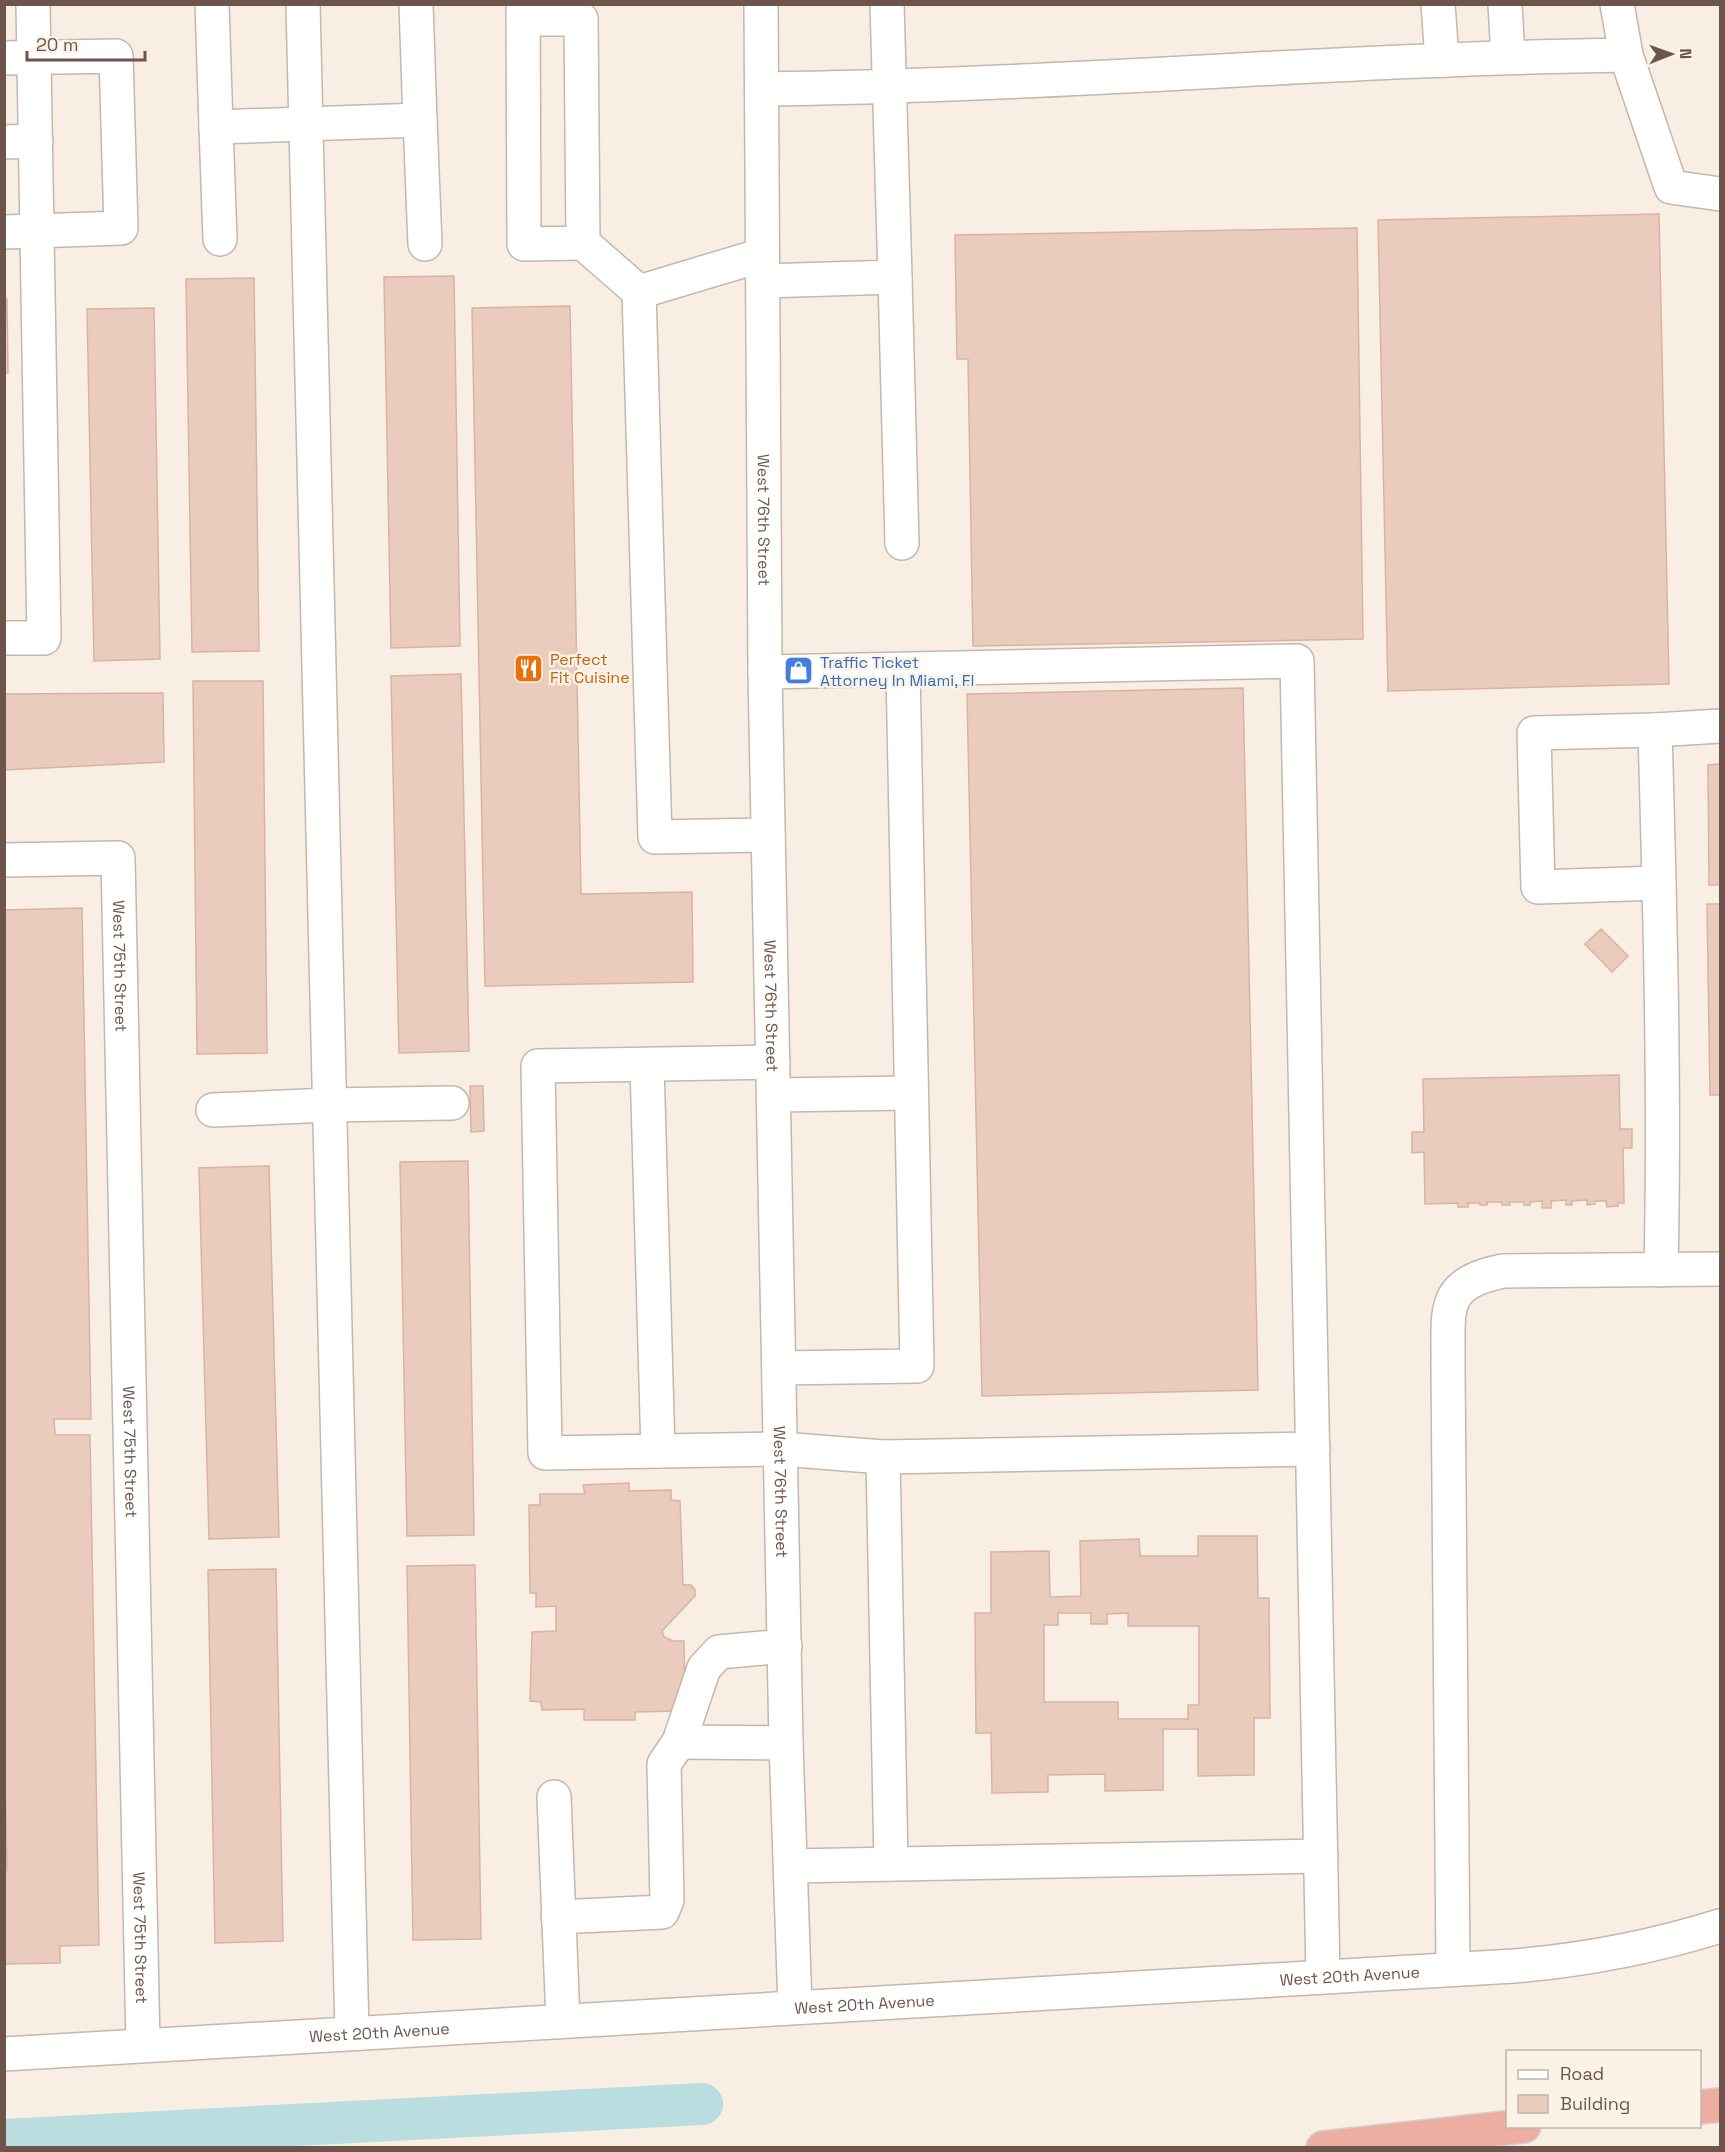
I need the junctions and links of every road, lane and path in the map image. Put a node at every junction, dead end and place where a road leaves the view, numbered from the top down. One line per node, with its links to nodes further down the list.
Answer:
1 (33, 4): 13 (street)
2 (212, 4): 19 (street)
3 (303, 4): 18 (street)
4 (416, 4): 17 (street)
5 (761, 4): 16 (street, West 76th Street)
6 (886, 4): 15 (street)
7 (1438, 4): 14 (street)
8 (1505, 4): 12 (street)
9 (1617, 4): 11 (street)
10 (523, 12): 26 (street); 26 (street)
11 (1626, 55): 12 (street); 21 (street)
12 (1508, 57): 14 (street)
13 (19, 58): 20 (street); 22 (street)
14 (1442, 60): 15 (street)
15 (889, 88): 16 (street); 28 (street)
16 (762, 89): 27 (street, West 76th Street)
17 (420, 120): 18 (street); 25 (street)
18 (306, 123): 19 (street); 44 (street)
19 (216, 127): 24 (street)
20 (20, 141): 22 (street)
21 (1720, 194)
22 (37, 231): 23 (street); 31 (street)
23 (4, 232)
24 (220, 239)
25 (425, 243)
26 (583, 243): 29 (street)
27 (763, 268): 28 (street); 29 (street); 33 (street, West 76th Street)
28 (894, 277): 30 (street)
29 (639, 292): 36 (street)
30 (902, 543)
31 (4, 638)
32 (903, 670): 33 (street); 41 (street); 50 (street)
33 (765, 672): 36 (street, West 76th Street)
34 (1720, 726): 35 (street)
35 (1654, 730): 38 (street); 38 (street)
36 (768, 835): 39 (street, West 76th Street)
37 (4, 860): 67 (street, West 75th Street)
38 (1659, 883): 47 (street)
39 (773, 1062): 40 (street); 42 (street, West 76th Street)
40 (648, 1065): 51 (street); 51 (street)
41 (911, 1093): 42 (street); 48 (street)
42 (774, 1095): 48 (street, West 76th Street)
43 (452, 1103): 44 (street)
44 (329, 1105): 45 (street); 66 (street)
45 (213, 1110)
46 (1720, 1269): 47 (street)
47 (1661, 1270): 62 (street)
48 (779, 1368): 49 (street, West 76th Street)
49 (781, 1449): 51 (street); 52 (street); 53 (street, West 76th Street)
50 (1313, 1449): 52 (street); 57 (street)
51 (657, 1451)
52 (883, 1457): 58 (street)
53 (785, 1646): 54 (street); 55 (street, West 76th Street)
54 (679, 1742): 55 (street); 60 (street)
55 (786, 1743): 59 (street, West 76th Street)
56 (554, 1797): 60 (street)
57 (1321, 1856): 58 (street); 63 (street)
58 (891, 1864): 59 (street)
59 (791, 1866): 64 (street, West 76th Street)
60 (558, 1917): 65 (street)
61 (1720, 1926): 62 (street, West 20th Avenue)
62 (1453, 1969): 63 (street, West 20th Avenue)
63 (1323, 1976): 64 (street, West 20th Avenue)
64 (795, 2007): 65 (street, West 20th Avenue)
65 (563, 2021): 66 (street, West 20th Avenue)
66 (352, 2033): 67 (street, West 20th Avenue)
67 (143, 2045): 68 (street, West 20th Avenue)
68 (4, 2054)
69 (1720, 2105): 70 (highway)
70 (1701, 2107)
71 (1514, 2128): 72 (highway)
72 (1323, 2148)

